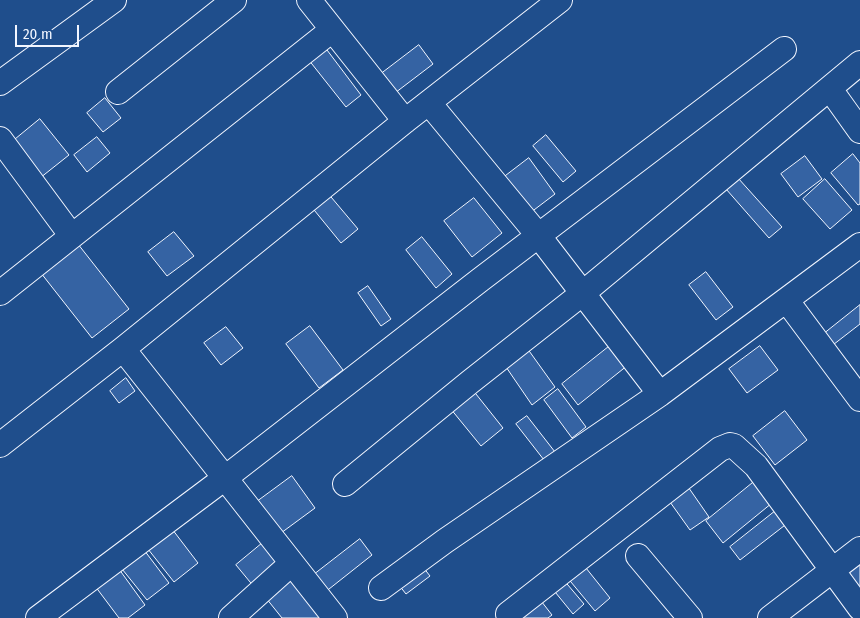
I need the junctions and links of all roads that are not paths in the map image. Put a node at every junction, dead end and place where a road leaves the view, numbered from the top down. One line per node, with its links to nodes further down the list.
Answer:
1 (114, 0): 8 (street)
2 (234, 0): 10 (street)
3 (309, 0): 5 (street)
4 (560, 0): 11 (street)
5 (332, 30): 12 (street); 15 (street)
6 (784, 49): 16 (street)
7 (860, 63): 9 (street)
8 (0, 83)
9 (830, 89): 13 (street); 19 (street)
10 (118, 92)
11 (429, 103): 12 (street); 16 (street)
12 (404, 121): 21 (street)
13 (860, 130)
14 (0, 138): 15 (street)
15 (71, 235): 18 (street)
16 (538, 235): 19 (street); 25 (street)
17 (860, 245): 20 (street)
18 (4, 281)
19 (583, 293): 22 (street); 26 (street)
20 (787, 302): 22 (street); 23 (street)
21 (123, 349): 24 (street); 25 (street)
22 (660, 394): 31 (street)
23 (860, 399)
24 (0, 445)
25 (225, 478): 29 (street); 34 (street)
26 (345, 484)
27 (860, 549): 30 (street)
28 (638, 556): 37 (street)
29 (292, 564): 35 (street); 36 (street)
30 (831, 570): 32 (street); 33 (street); 38 (street)
31 (381, 588)
32 (860, 608)
33 (505, 611)
34 (38, 618)
35 (231, 618)
36 (335, 618)
37 (690, 618)
38 (770, 618)

